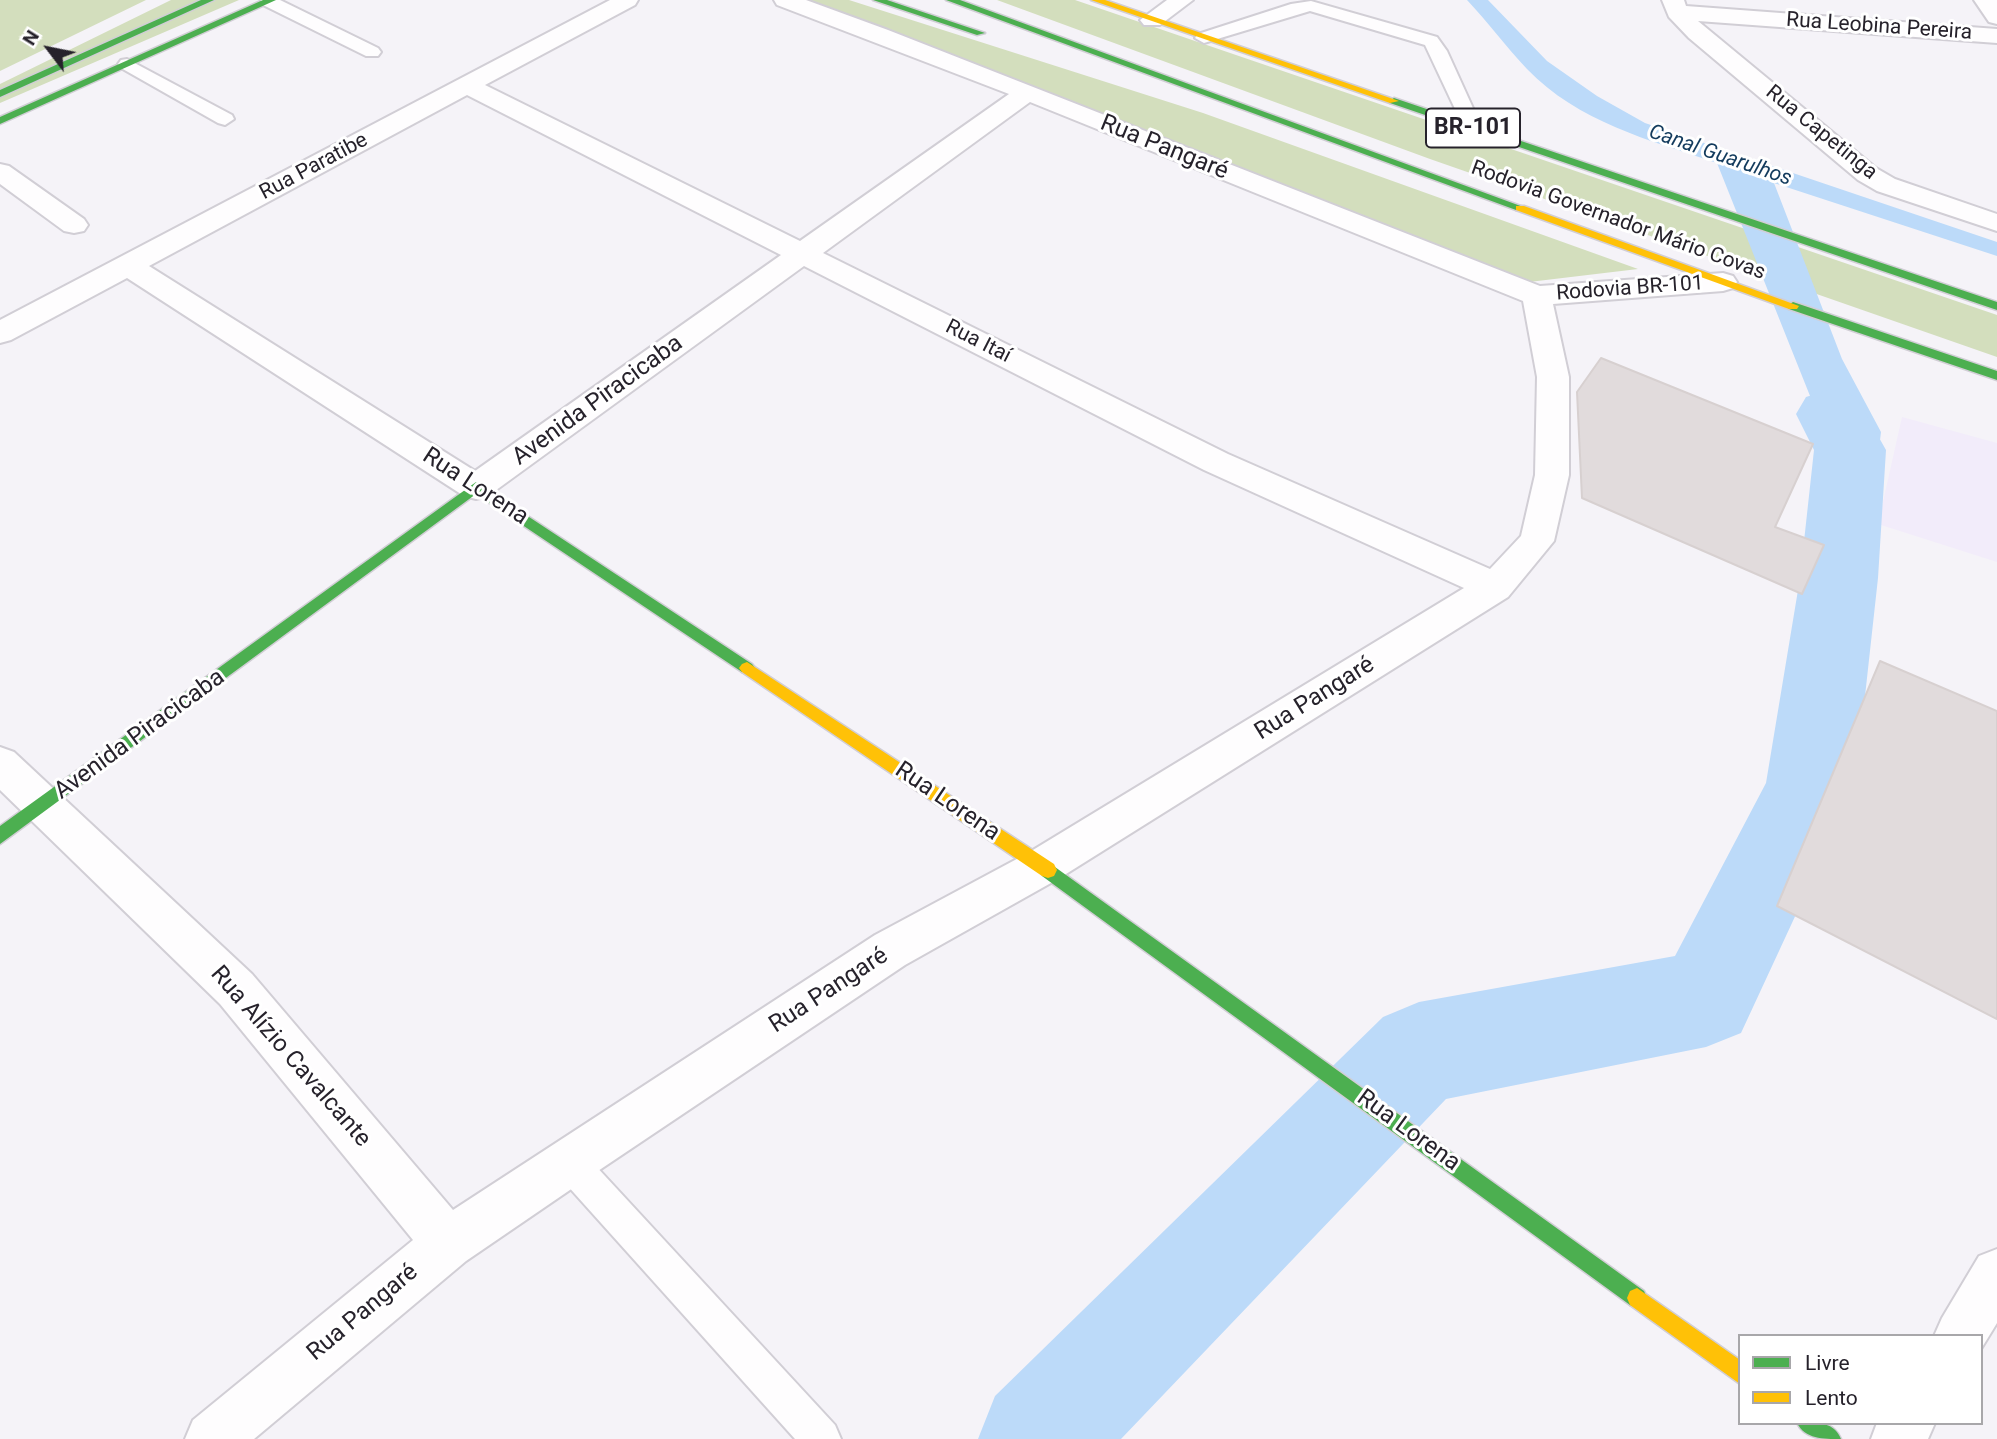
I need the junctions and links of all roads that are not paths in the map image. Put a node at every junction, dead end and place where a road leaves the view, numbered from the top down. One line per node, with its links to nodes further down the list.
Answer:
1 (209, 0): 21 (main road)
2 (270, 0): 16 (lane); 17 (main road)
3 (627, 0): 19 (street, Rua Paratibe)
4 (785, 0): 20 (street, Rua Pangaré)
5 (878, 0): 14 (main road)
6 (951, 0): 25 (main road, Rodovia Governador Mário Covas / BR-101)
7 (1096, 0): 12 (main road, Rodovia Governador Mário Covas / BR-101)
8 (1182, 0): 12 (street)
9 (1985, 0): 11 (street)
10 (1675, 6): 13 (street, Rua Leobina Pereira); 27 (street, Rua Capetinga)
11 (1997, 17)
12 (1152, 20): 15 (main road, Rodovia Governador Mário Covas / BR-101)
13 (1997, 36)
14 (993, 38)
15 (1205, 38): 24 (main road, Rodovia Governador Mário Covas / BR-101); 24 (lane)
16 (372, 52)
17 (127, 64): 22 (lane); 23 (main road)
18 (1095, 70): 25 (main road)
19 (466, 85): 29 (street, Rua Itaí); 30 (street, Rua Paratibe)
20 (1028, 92): 29 (street, Avenida Piracicaba); 32 (street, Rua Pangaré)
21 (0, 94)
22 (225, 119)
23 (0, 121)
24 (1473, 128): 33 (main road, Rodovia Governador Mário Covas / BR-101)
25 (1340, 142): 31 (main road, Rodovia Governador Mário Covas / BR-101)
26 (0, 173): 28 (street)
27 (1997, 223)
28 (74, 225)
29 (803, 254): 36 (street, Avenida Piracicaba); 37 (street, Rua Itaí)
30 (129, 266): 34 (street, Rua Paratibe); 36 (street, Rua Lorena)
31 (1723, 282): 32 (street, Rodovia BR-101); 35 (main road, Rodovia Governador Mário Covas / BR-101)
32 (1537, 296): 37 (street, Rua Pangaré)
33 (1996, 305)
34 (0, 333)
35 (1997, 376)
36 (476, 487): 39 (main road, Avenida Piracicaba); 41 (main road, Rua Lorena)
37 (1495, 587): 41 (street, Rua Pangaré)
38 (0, 764): 39 (street, Rua Alízio Cavalcante)
39 (42, 806): 40 (main road, Avenida Piracicaba); 43 (street, Rua Alízio Cavalcante)
40 (0, 836)
41 (1043, 866): 42 (street, Rua Pangaré); 46 (main road, Rua Lorena)
42 (569, 1162): 43 (street, Rua Pangaré); 49 (lane)
43 (448, 1243): 48 (street, Rua Pangaré)
44 (1997, 1274): 45 (street)
45 (1961, 1334)
46 (1738, 1372)
47 (1811, 1425): 50 (main road)
48 (212, 1439)
49 (821, 1439)
50 (1830, 1439)

